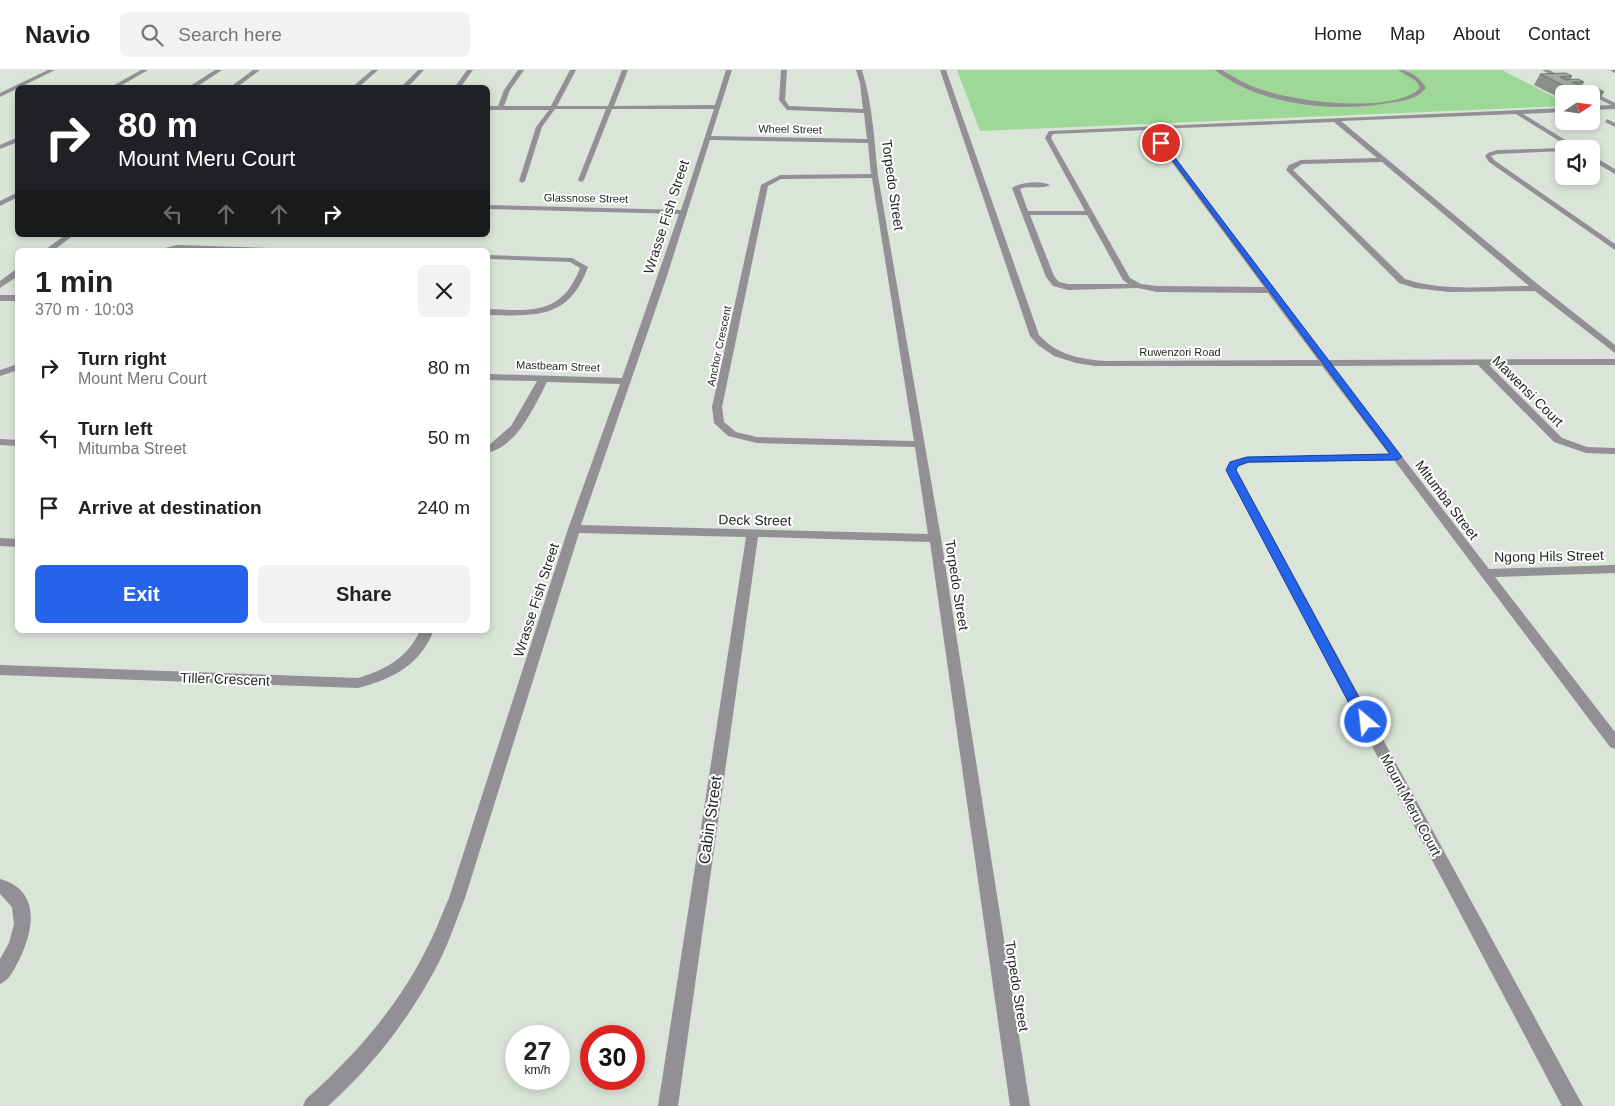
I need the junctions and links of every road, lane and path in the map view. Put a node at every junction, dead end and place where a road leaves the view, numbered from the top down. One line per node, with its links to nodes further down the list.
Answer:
1 (52, 70): 19 (street)
2 (145, 70): 20 (street)
3 (218, 70): 21 (street)
4 (257, 70): 22 (street)
5 (376, 70): 23 (street)
6 (421, 70): 24 (street)
7 (470, 70): 25 (street)
8 (521, 70): 32 (street)
9 (573, 70): 33 (street)
10 (625, 70): 34 (street)
11 (729, 70): 30 (street, Wrasse Fish Street)
12 (784, 70): 37 (street)
13 (859, 70): 37 (street, Torpedo Street)
14 (943, 70): 80 (street, Ruwenzori Road)
15 (1218, 70): 16 (street)
16 (1401, 70)
17 (1545, 70): 18 (street)
18 (1571, 83)
19 (21, 85)
20 (118, 85)
21 (195, 85)
22 (236, 85)
23 (358, 85)
24 (406, 85)
25 (459, 85)
26 (15, 88): 27 (street)
27 (0, 95)
28 (1600, 98): 29 (street)
29 (1615, 106): 31 (street)
30 (718, 107): 34 (street); 43 (street, Wrasse Fish Street)
31 (1600, 107)
32 (500, 108): 33 (street); 35 (street)
33 (552, 108): 34 (street); 54 (street)
34 (609, 108): 53 (street)
35 (490, 110)
36 (1555, 110): 38 (street)
37 (866, 111): 46 (street, Torpedo Street)
38 (1518, 112): 39 (street); 45 (street)
39 (1337, 121): 42 (street); 49 (street)
40 (1607, 121): 41 (street)
41 (1615, 125)
42 (1150, 128): 62 (street); 73 (street, Mitumba Street)
43 (707, 138): 46 (street, Wheel Street); 60 (street, Wrasse Fish Street)
44 (15, 140): 47 (street)
45 (1563, 140)
46 (872, 141): 52 (street, Torpedo Street)
47 (0, 146)
48 (1555, 149): 67 (street)
49 (1383, 160): 72 (street); 72 (street)
50 (1600, 163): 51 (street)
51 (1615, 172)
52 (875, 176): 88 (street, Torpedo Street); 88 (street, Anchor Crescent)
53 (581, 180)
54 (522, 181)
55 (1046, 185): 61 (street)
56 (15, 197): 57 (street); 58 (street)
57 (0, 198)
58 (0, 204)
59 (490, 207): 60 (street, Glassnose Street)
60 (684, 212): 85 (street, Wrasse Fish Street)
61 (1025, 213): 62 (street); 71 (street)
62 (1089, 213): 71 (street)
63 (67, 237): 64 (street)
64 (52, 248)
65 (171, 248): 66 (street)
66 (207, 248)
67 (1615, 248)
68 (490, 256): 76 (street)
69 (15, 274): 70 (street)
70 (0, 285)
71 (1139, 286): 73 (street)
72 (1537, 288): 77 (street)
73 (1270, 290): 80 (street, Mitumba Street)
74 (0, 298): 75 (street)
75 (15, 298)
76 (490, 312)
77 (1615, 350)
78 (1480, 362): 79 (street, Ruwenzori Road); 80 (street, Ruwenzori Road); 90 (street, Mawensi Court)
79 (1615, 362)
80 (1325, 363): 91 (street, Mitumba Street)
81 (15, 368): 82 (street)
82 (0, 373)
83 (490, 377): 84 (street, Mastbeam Street)
84 (543, 378): 85 (street, Mastbeam Street); 89 (street)
85 (627, 381): 92 (street, Wrasse Fish Street)
86 (0, 442): 87 (street)
87 (15, 443)
88 (919, 444): 94 (street, Torpedo Street)
89 (490, 449)
90 (1615, 451)
91 (1397, 457): 98 (street, Mitumba Street); 107 (street, Mount Meru Court)
92 (574, 529): 93 (street, Deck Street); 104 (street, Wrasse Fish Street)
93 (752, 535): 94 (street, Deck Street); 105 (street, Cabin Street)
94 (935, 538): 106 (street, Torpedo Street)
95 (0, 542): 96 (street)
96 (15, 543)
97 (1615, 570): 98 (street, Ngong Hils Street)
98 (1484, 573): 101 (street, Mitumba Street)
99 (425, 633): 100 (street, Tiller Crescent)
100 (0, 670)
101 (1615, 743)
102 (0, 886): 103 (street)
103 (0, 975)
104 (313, 1106)
105 (668, 1106)
106 (1020, 1106)
107 (1573, 1106)

